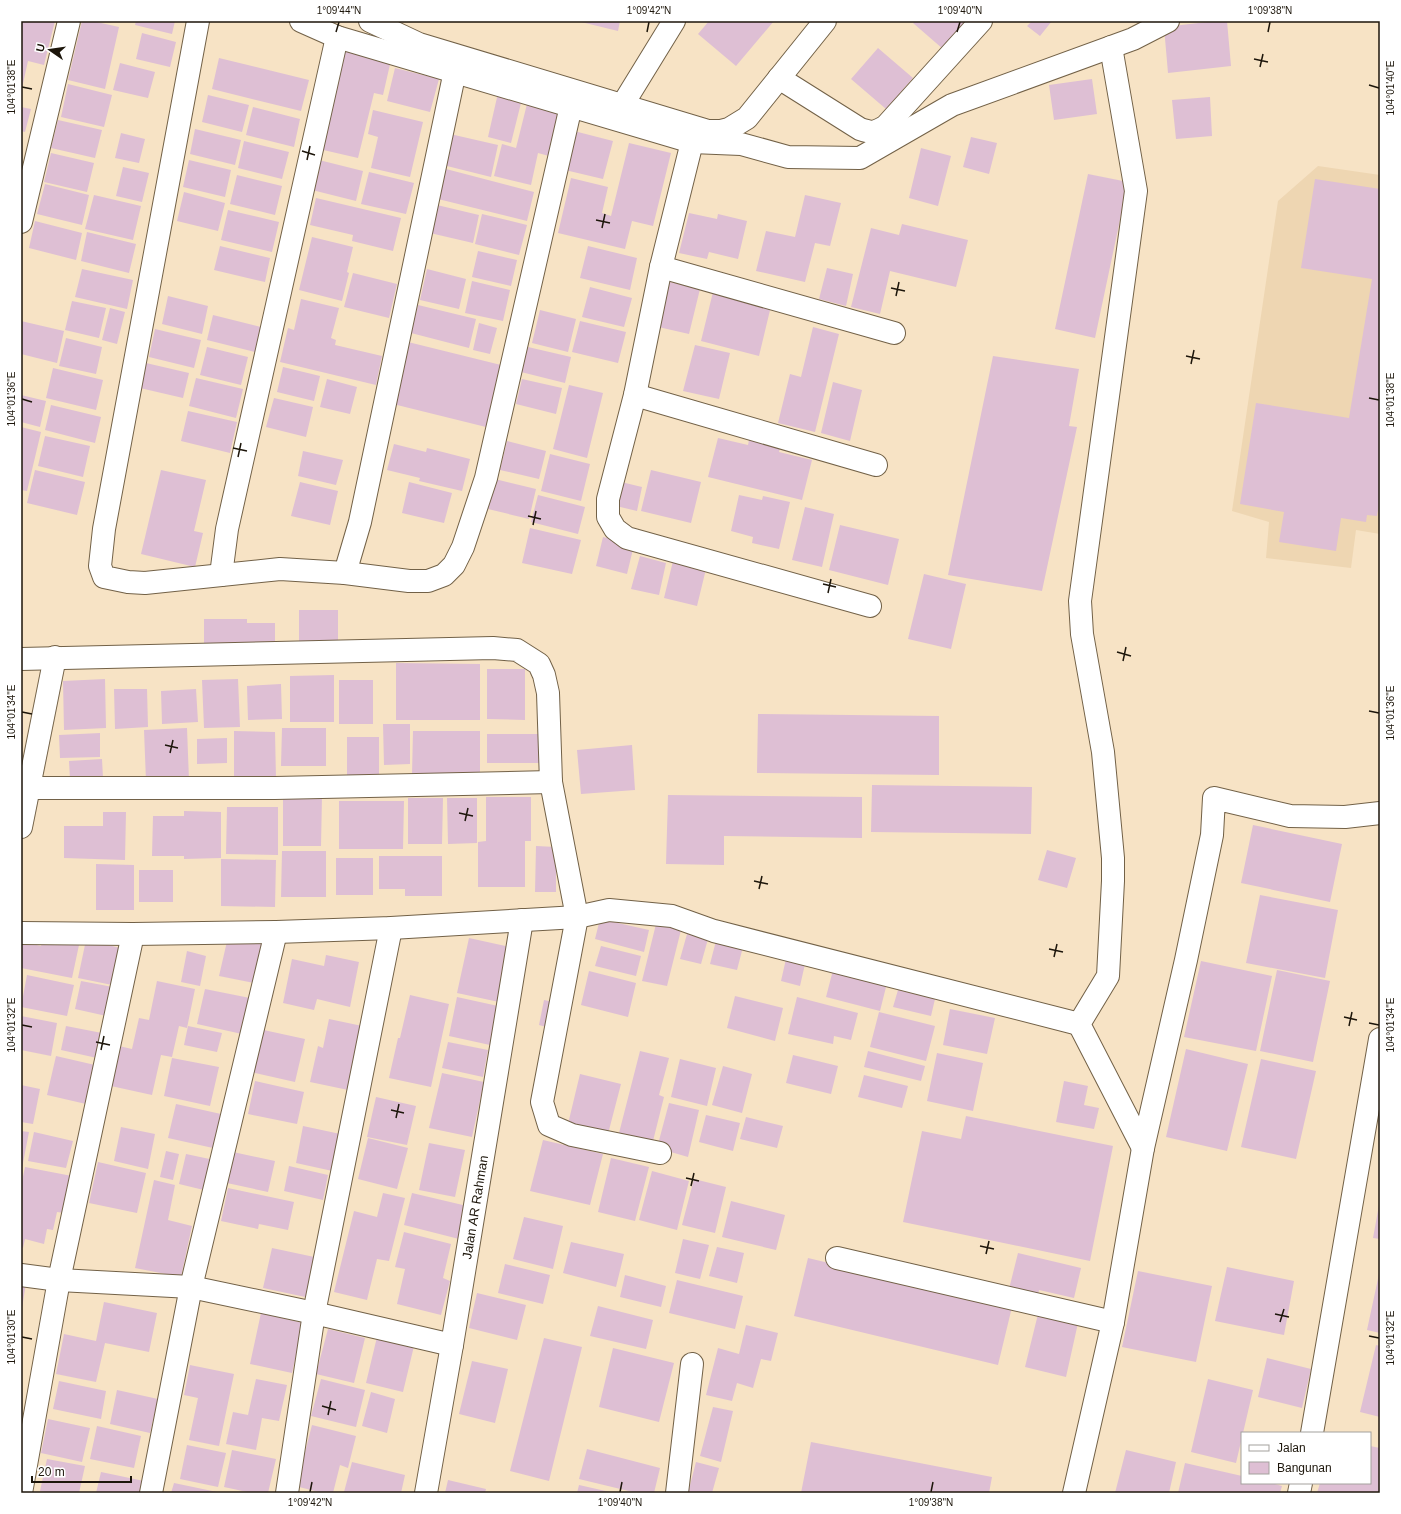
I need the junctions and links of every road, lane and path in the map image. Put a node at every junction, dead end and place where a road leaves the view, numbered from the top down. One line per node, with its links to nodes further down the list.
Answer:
1 (68, 21): 16 (street)
2 (198, 21): 22 (street)
3 (301, 21): 9 (street)
4 (370, 21): 13 (street)
5 (674, 21): 13 (street)
6 (825, 21): 12 (street)
7 (981, 21): 12 (street)
8 (1168, 21): 10 (street)
9 (337, 37): 11 (street); 22 (street)
10 (1111, 46): 15 (street); 36 (street)
11 (455, 71): 14 (street); 21 (street)
12 (779, 78): 13 (street)
13 (623, 104)
14 (571, 106): 15 (street); 21 (street)
15 (692, 142): 17 (street)
16 (21, 222)
17 (661, 267): 18 (street); 19 (street)
18 (894, 333)
19 (635, 395): 20 (street); 23 (street)
20 (876, 465)
21 (345, 573): 22 (street)
22 (221, 575)
23 (870, 606)
24 (55, 657): 25 (street); 26 (street); 27 (street)
25 (21, 659)
26 (551, 782): 27 (street); 30 (street)
27 (25, 788): 29 (street)
28 (1380, 813): 38 (street)
29 (21, 827)
30 (577, 917): 31 (street); 36 (street); 39 (street)
31 (522, 920): 32 (street); 46 (street, Jalan AR Rahman)
32 (391, 928): 33 (street); 44 (street)
33 (276, 932): 35 (street); 43 (street)
34 (21, 933): 35 (street)
35 (133, 934): 42 (street)
36 (1079, 1024): 38 (street)
37 (1380, 1039): 48 (street)
38 (1143, 1148): 45 (street)
39 (660, 1153)
40 (838, 1258): 45 (street)
41 (21, 1274): 42 (street)
42 (59, 1280): 43 (street); 49 (street)
43 (191, 1287): 44 (street); 50 (street)
44 (314, 1314): 46 (street); 51 (street)
45 (1113, 1322): 54 (street)
46 (452, 1345): 52 (street, Jalan AR Rahman)
47 (692, 1364): 53 (street)
48 (1312, 1432)
49 (21, 1493)
50 (151, 1493)
51 (287, 1493)
52 (426, 1493)
53 (677, 1493)
54 (1074, 1493)

